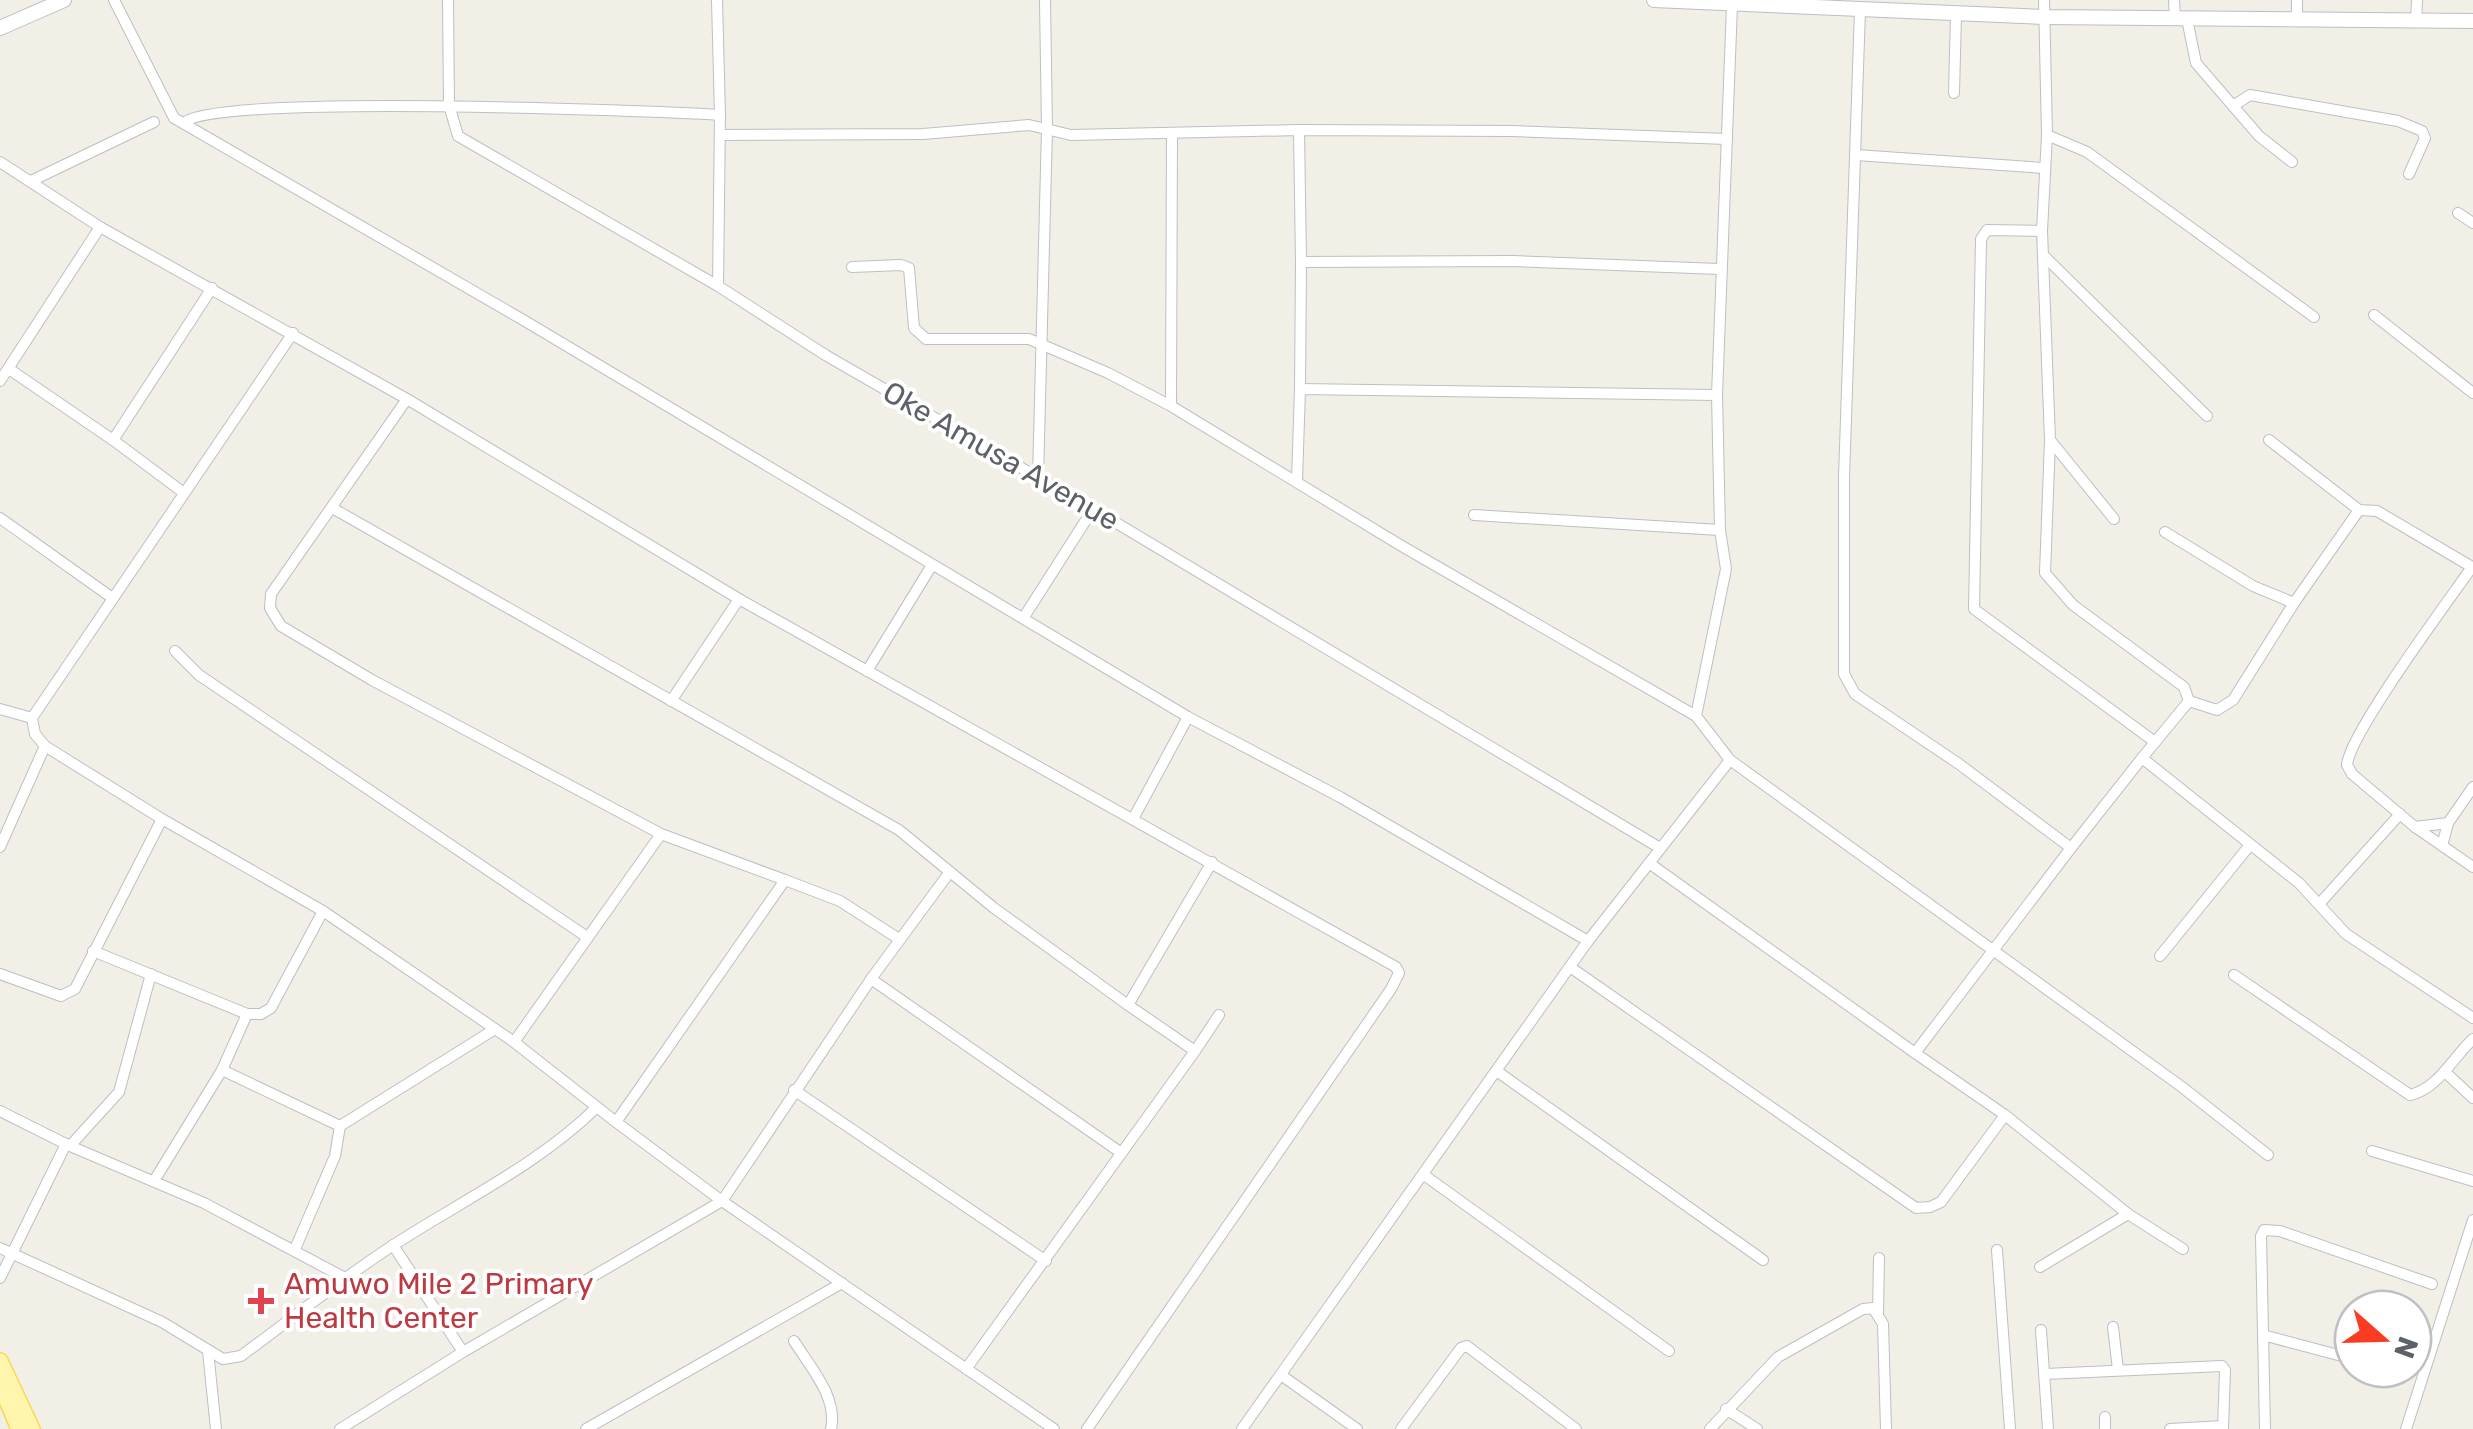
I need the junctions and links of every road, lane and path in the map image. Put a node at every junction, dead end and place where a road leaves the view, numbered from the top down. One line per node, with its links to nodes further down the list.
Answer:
1 (64, 0): 21 (street)
2 (114, 0): 27 (street)
3 (448, 0): 23 (street, Oke Amusa Avenue)
4 (718, 0): 25 (street)
5 (1046, 0): 28 (street)
6 (1654, 0): 11 (street)
7 (2044, 0): 16 (street)
8 (2174, 0): 17 (street)
9 (2297, 0): 18 (street)
10 (2418, 0): 20 (street)
11 (1686, 1): 12 (street)
12 (1732, 5): 13 (street); 33 (street)
13 (1822, 5): 14 (street)
14 (1860, 10): 15 (street); 34 (street)
15 (1956, 15): 16 (street); 22 (street)
16 (2044, 17): 17 (street); 32 (street)
17 (2181, 19): 18 (street); 24 (street)
18 (2297, 19): 20 (street)
19 (2473, 21): 20 (street)
20 (2416, 22)
21 (0, 28)
22 (1954, 92)
23 (450, 105): 25 (street); 27 (street); 48 (street, Oke Amusa Avenue)
24 (2233, 106): 36 (street); 38 (street)
25 (720, 115): 31 (street)
26 (154, 122): 39 (street)
27 (184, 123): 76 (street)
28 (1047, 129): 30 (street); 31 (street); 53 (street)
29 (1299, 130): 30 (street); 33 (street); 45 (street)
30 (1172, 132): 60 (street)
31 (720, 135): 48 (street)
32 (2047, 135): 37 (street); 51 (street)
33 (1728, 139): 47 (street)
34 (1856, 154): 37 (street); 105 (street)
35 (0, 162): 39 (street)
36 (2292, 162)
37 (2044, 168): 43 (street)
38 (2410, 174)
39 (31, 182): 42 (street)
40 (2458, 212): 41 (street)
41 (2473, 223)
42 (100, 227): 49 (street); 54 (street)
43 (2042, 231): 44 (street); 90 (street)
44 (2044, 255): 61 (street); 63 (street)
45 (1301, 262): 47 (street); 56 (street)
46 (852, 266): 53 (street)
47 (1720, 269): 58 (street)
48 (718, 286): 65 (street, Oke Amusa Avenue)
49 (212, 288): 52 (street); 62 (street)
50 (2374, 314): 57 (street)
51 (2314, 317)
52 (292, 332): 59 (street); 67 (street)
53 (1043, 343): 60 (street); 65 (street)
54 (9, 369): 55 (street); 62 (street)
55 (0, 381)
56 (1300, 388): 58 (street); 66 (street)
57 (2473, 393)
58 (1717, 394): 74 (street)
59 (407, 400): 68 (street); 79 (street)
60 (1171, 406): 66 (street)
61 (2207, 416)
62 (113, 440): 67 (street)
63 (2050, 440): 73 (street); 84 (street)
64 (2269, 440): 70 (street)
65 (1038, 478): 69 (street, Oke Amusa Avenue)
66 (1297, 480): 87 (street)
67 (184, 493): 78 (street)
68 (334, 509): 85 (street); 100 (street)
69 (1093, 509): 81 (street); 104 (street, Oke Amusa Avenue)
70 (2359, 510): 77 (street); 80 (street)
71 (1474, 515): 74 (street)
72 (0, 518): 78 (street)
73 (2114, 518)
74 (1720, 530): 87 (street)
75 (2165, 532): 80 (street)
76 (932, 565): 81 (street); 83 (street)
77 (2473, 567): 95 (street)
78 (111, 597): 89 (street)
79 (739, 600): 83 (street); 85 (street)
80 (2294, 603): 84 (street)
81 (1024, 617): 88 (street)
82 (176, 652): 113 (street)
83 (868, 671): 97 (street)
84 (2190, 701): 90 (street)
85 (671, 702): 109 (street)
86 (0, 709): 89 (street)
87 (1696, 716): 93 (street)
88 (1188, 717): 97 (street); 115 (street)
89 (32, 718): 91 (street)
90 (2155, 742): 92 (street)
91 (45, 746): 96 (street); 103 (street)
92 (2142, 758): 101 (street); 105 (street)
93 (1730, 760): 104 (street); 116 (street)
94 (2473, 788): 98 (street)
95 (2400, 814): 99 (street); 111 (street)
96 (162, 819): 112 (street); 117 (street)
97 (1133, 820): 106 (street)
98 (2448, 823): 99 (street); 102 (street)
99 (2414, 828): 102 (street)
100 (661, 834): 110 (street); 113 (street)
101 (2250, 844): 111 (street); 118 (street)
102 (2442, 846): 108 (street)
103 (0, 847)
104 (1660, 848): 107 (street)
105 (2070, 848): 116 (street)
106 (1212, 862): 124 (street); 191 (street)
107 (1649, 863): 115 (street); 132 (street)
108 (2473, 868)
109 (949, 874): 114 (street); 124 (street)
110 (785, 880): 114 (street); 141 (street)
111 (2320, 902): 127 (street)
112 (323, 911): 125 (street); 128 (street)
113 (587, 938): 130 (street)
114 (898, 939): 123 (street)
115 (1588, 941): 119 (street)
116 (1992, 950): 132 (street); 146 (street)
117 (94, 951): 120 (street); 121 (street)
118 (2160, 956)
119 (1570, 967): 134 (street); 140 (street)
120 (0, 974)
121 (151, 974): 125 (street); 143 (street)
122 (2234, 976): 135 (street)
123 (870, 979): 136 (street); 145 (street)
124 (1128, 1005): 131 (street)
125 (247, 1014): 133 (street)
126 (1218, 1015): 131 (street)
127 (2473, 1018)
128 (495, 1029): 130 (street); 142 (street)
129 (2473, 1039): 135 (street)
130 (514, 1042): 138 (street)
131 (1195, 1051): 145 (street)
132 (1915, 1052): 140 (street)
133 (222, 1070): 142 (street); 148 (street)
134 (1498, 1072): 147 (street); 160 (street)
135 (2445, 1072): 137 (street)
136 (794, 1090): 150 (street); 161 (street)
137 (2473, 1098)
138 (597, 1107): 141 (street); 153 (street)
139 (0, 1111): 143 (street)
140 (2004, 1115): 151 (street)
141 (616, 1122): 150 (street)
142 (340, 1126): 156 (street)
143 (68, 1145): 148 (street); 158 (street)
144 (2372, 1151): 149 (street)
145 (1120, 1152): 161 (street)
146 (2268, 1155)
147 (1424, 1174): 173 (street); 180 (street)
148 (154, 1180): 156 (street)
149 (2473, 1181)
150 (722, 1201): 165 (street); 174 (street)
151 (2128, 1214): 155 (street); 162 (street)
152 (2473, 1220): 203 (street)
153 (393, 1246): 164 (street); 174 (street)
154 (0, 1248): 158 (street)
155 (2182, 1248)
156 (295, 1249): 164 (street)
157 (1997, 1250): 199 (street)
158 (14, 1252): 163 (street); 172 (street)
159 (1879, 1258): 167 (street)
160 (1763, 1260)
161 (1046, 1261): 177 (street)
162 (2040, 1267)
163 (0, 1278)
164 (345, 1278): 172 (street)
165 (842, 1283): 177 (street); 188 (street)
166 (2432, 1284): 170 (street)
167 (1878, 1314): 182 (street); 198 (street)
168 (2113, 1327): 178 (street)
169 (2041, 1330): 179 (street)
170 (2263, 1335): 175 (street); 202 (street)
171 (794, 1340): 189 (street)
172 (208, 1351): 186 (street)
173 (1669, 1351)
174 (463, 1352): 187 (street)
175 (2333, 1353)
176 (0, 1361): 185 (main road)
177 (966, 1370): 190 (street)
178 (2118, 1370): 179 (street); 183 (street)
179 (2044, 1374): 200 (street)
180 (1280, 1375): 192 (street); 193 (street)
181 (0, 1384): 184 (main road)
182 (1726, 1409): 196 (street); 197 (street)
183 (2223, 1427): 201 (street)
184 (19, 1429)
185 (32, 1429)
186 (216, 1429)
187 (340, 1429)
188 (586, 1429)
189 (831, 1429)
190 (1054, 1429)
191 (1087, 1429)
192 (1242, 1429)
193 (1356, 1429)
194 (1402, 1429): 195 (street)
195 (1576, 1429)
196 (1710, 1429)
197 (1757, 1429)
198 (1886, 1429)
199 (2010, 1429)
200 (2048, 1429)
201 (2170, 1429)
202 (2265, 1429)
203 (2406, 1429)

